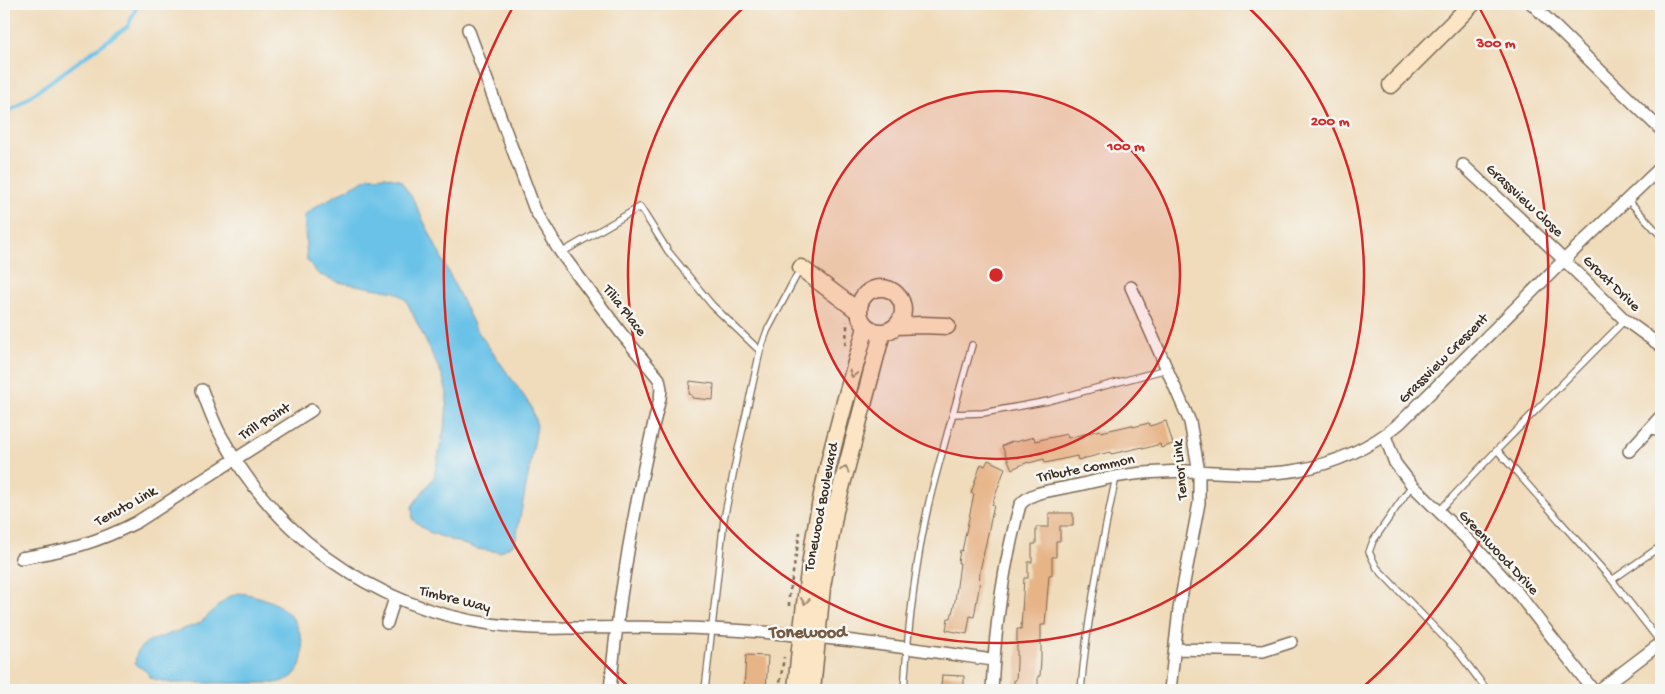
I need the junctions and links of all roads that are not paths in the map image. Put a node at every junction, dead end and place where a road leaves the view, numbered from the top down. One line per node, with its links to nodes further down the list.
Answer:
1 (1472, 4): 4 (street)
2 (1532, 4): 5 (street)
3 (468, 29): 10 (street, Tilia Place)
4 (1391, 86)
5 (1661, 130)
6 (1463, 164): 11 (street, Grassview Close)
7 (1661, 168): 8 (street, Grassview Crescent)
8 (1628, 200): 9 (lane); 11 (street, Grassview Crescent)
9 (1661, 236)
10 (561, 253): 23 (lane); 44 (street, Tilia Place)
11 (1564, 260): 18 (street, Groat Drive); 31 (street, Grassview Crescent)
12 (801, 268): 13 (street); 23 (lane)
13 (819, 282): 15 (street); 17 (street)
14 (1131, 287): 24 (street, Tenor Link)
15 (865, 293): 16 (street); 17 (street)
16 (903, 305): 19 (street); 19 (street)
17 (858, 311): 20 (street)
18 (1625, 320): 22 (street, Groat Drive); 32 (lane)
19 (897, 326): 20 (street)
20 (874, 330): 46 (street, Tonewood Boulevard)
21 (972, 345): 27 (lane)
22 (1661, 346)
23 (760, 351): 45 (lane)
24 (1167, 369): 27 (lane); 35 (street, Tenor Link)
25 (202, 390): 34 (street, Timbre Way)
26 (312, 410): 34 (street, Trill Point)
27 (954, 414): 49 (lane)
28 (1661, 416): 29 (street)
29 (1648, 429): 30 (lane); 33 (street)
30 (1661, 434)
31 (1385, 436): 35 (street, Grassview Crescent); 37 (street, Greenwood Drive)
32 (1497, 450): 38 (lane); 41 (lane)
33 (1630, 450)
34 (235, 458): 40 (street, Tenuto Link); 42 (street, Timbre Way)
35 (1199, 472): 36 (street, Tribute Common); 50 (street, Tenor Link)
36 (1116, 477): 51 (street, Tribute Common); 58 (lane)
37 (1412, 485): 38 (street, Greenwood Drive); 60 (lane)
38 (1438, 512): 61 (street, Greenwood Drive)
39 (1661, 546): 41 (lane)
40 (21, 558)
41 (1612, 580): 48 (lane)
42 (395, 598): 43 (street); 44 (street, Timbre Way)
43 (387, 623)
44 (616, 628): 45 (street, Timbre Way); 52 (street, Tilia Place)
45 (711, 629): 46 (street, Timbre Way); 53 (lane)
46 (808, 636): 49 (street); 54 (street, Tonewood Boulevard); 55 (street, Tonewood Boulevard)
47 (1291, 642): 50 (street)
48 (1661, 643): 62 (street)
49 (907, 648): 51 (street); 56 (lane)
50 (1175, 649): 59 (street, Tenor Link)
51 (993, 660): 57 (street, Tribute Common)
52 (610, 690)
53 (705, 690)
54 (796, 690)
55 (812, 690)
56 (904, 690)
57 (992, 690)
58 (1081, 690)
59 (1170, 690)
60 (1487, 690)
61 (1592, 690)
62 (1599, 690)

